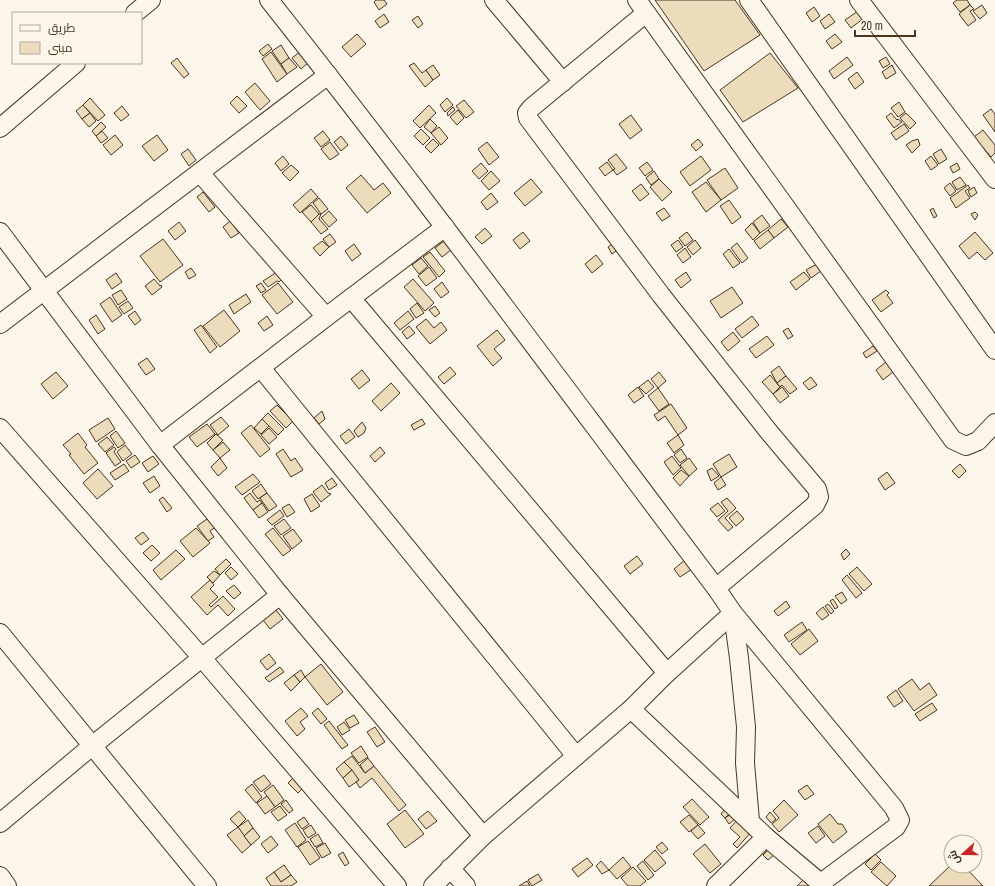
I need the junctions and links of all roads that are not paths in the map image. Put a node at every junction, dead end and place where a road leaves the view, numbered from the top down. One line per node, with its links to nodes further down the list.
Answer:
1 (151, 0): 7 (street)
2 (269, 0): 9 (street)
3 (494, 0): 10 (street)
4 (749, 0): 20 (street)
5 (859, 0): 13 (street)
6 (641, 6): 10 (street); 22 (street)
7 (136, 12)
8 (75, 64): 11 (street)
9 (328, 75): 12 (street); 14 (street)
10 (563, 82): 25 (street)
11 (0, 128)
12 (200, 173): 16 (street); 18 (street)
13 (995, 179)
14 (445, 227): 17 (street); 25 (street)
15 (0, 232): 16 (street)
16 (44, 291): 19 (street); 24 (street)
17 (352, 298): 18 (street); 30 (street)
18 (326, 317): 21 (street)
19 (0, 324)
20 (995, 350)
21 (261, 368): 24 (street); 33 (street)
22 (995, 423)
23 (0, 428): 29 (street)
24 (160, 445): 26 (street)
25 (716, 588): 27 (street)
26 (280, 595): 29 (street); 36 (street)
27 (733, 613): 30 (street); 34 (street); 40 (street)
28 (0, 633): 32 (street)
29 (202, 658): 32 (street); 43 (street)
30 (667, 673): 31 (street)
31 (631, 709): 33 (street); 34 (street)
32 (92, 746): 35 (street); 42 (street)
33 (576, 756): 36 (street)
34 (750, 821): 37 (street)
35 (0, 823)
36 (483, 836): 38 (street)
37 (766, 837): 40 (street); 46 (street)
38 (450, 868): 44 (street); 45 (street)
39 (0, 876): 41 (street)
40 (823, 885)
41 (7, 886)
42 (207, 886)
43 (397, 886)
44 (433, 886)
45 (466, 886)
46 (716, 886)

